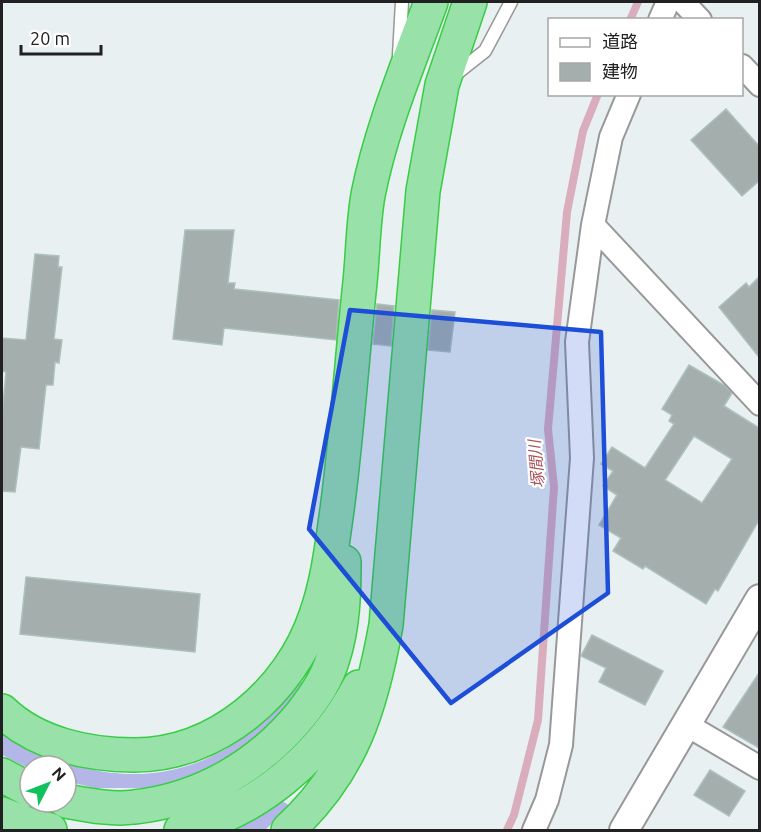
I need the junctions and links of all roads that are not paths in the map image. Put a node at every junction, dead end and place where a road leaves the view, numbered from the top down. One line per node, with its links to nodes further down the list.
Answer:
1 (402, 2): 12 (lane)
2 (431, 2): 12 (highway)
3 (470, 2): 10 (highway)
4 (511, 2): 10 (lane)
5 (668, 2): 7 (street)
6 (683, 2): 8 (street)
7 (661, 18)
8 (698, 18)
9 (743, 68): 11 (street)
10 (442, 85): 18 (highway)
11 (759, 85)
12 (399, 90): 16 (highway)
13 (628, 96): 14 (street)
14 (593, 225): 15 (street); 29 (street)
15 (759, 404)
16 (342, 475): 19 (highway); 24 (highway)
17 (759, 599): 20 (street)
18 (386, 625): 27 (highway); 28 (highway)
19 (2, 711)
20 (687, 725): 21 (street); 30 (street)
21 (759, 768)
22 (2, 775): 23 (highway)
23 (18, 783)
24 (78, 803)
25 (2, 814): 26 (highway)
26 (50, 831)
27 (181, 831)
28 (288, 831)
29 (534, 831)
30 (624, 831)

